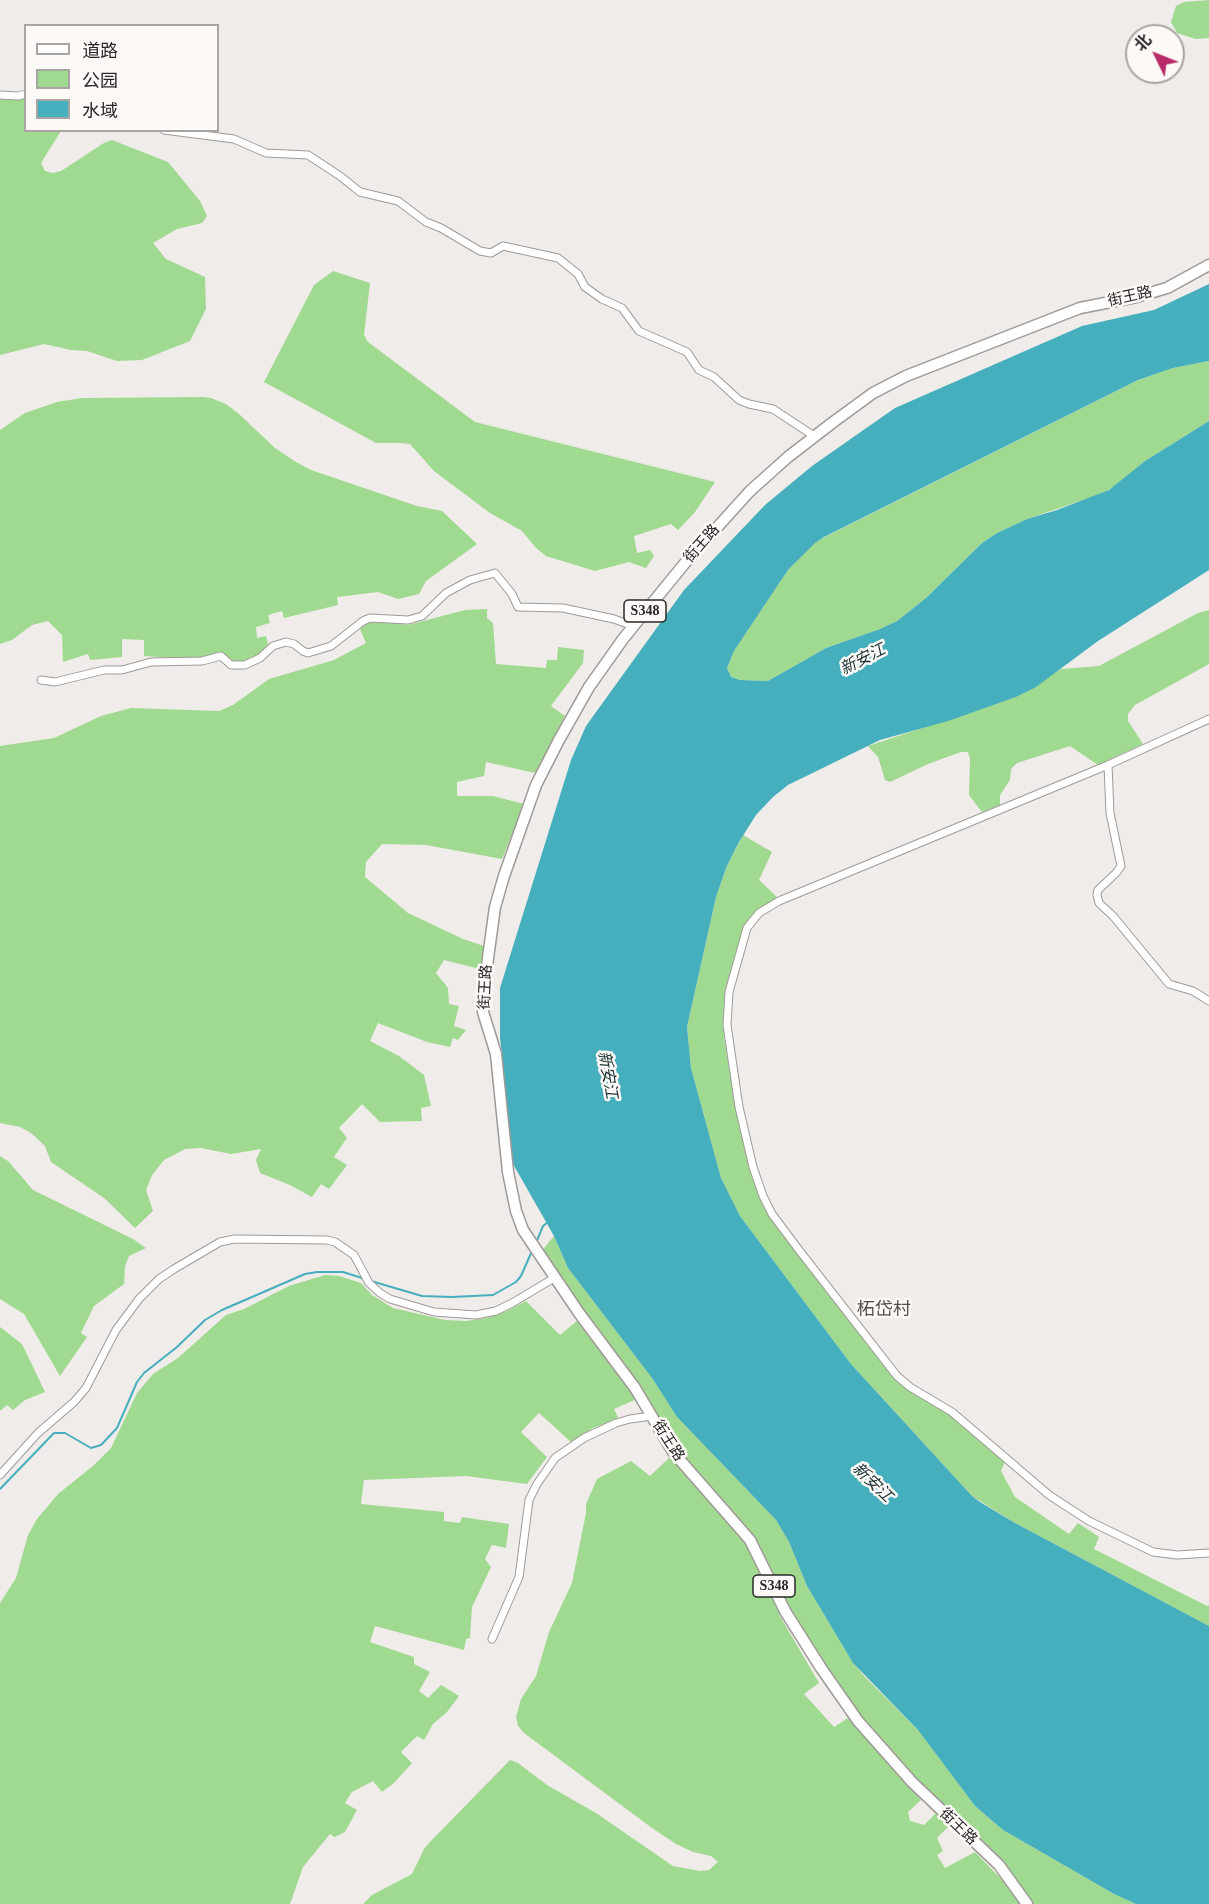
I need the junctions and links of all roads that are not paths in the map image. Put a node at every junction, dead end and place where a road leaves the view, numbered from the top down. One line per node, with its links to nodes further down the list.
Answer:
1 (24, 94): 2 (street)
2 (0, 95)
3 (180, 132): 5 (street)
4 (1209, 265): 5 (main road, 街王路 / S348)
5 (814, 436): 6 (main road, 街王路 / S348)
6 (633, 626): 7 (street); 11 (main road, 街王路 / S348)
7 (41, 680)
8 (1209, 719): 9 (street)
9 (1108, 765): 10 (street); 14 (street)
10 (1209, 1001)
11 (554, 1278): 12 (main road, 街王路 / S348); 13 (street)
12 (652, 1416): 15 (street); 16 (main road, 街王路 / S348)
13 (0, 1475)
14 (1209, 1553)
15 (492, 1639)
16 (1027, 1904)

